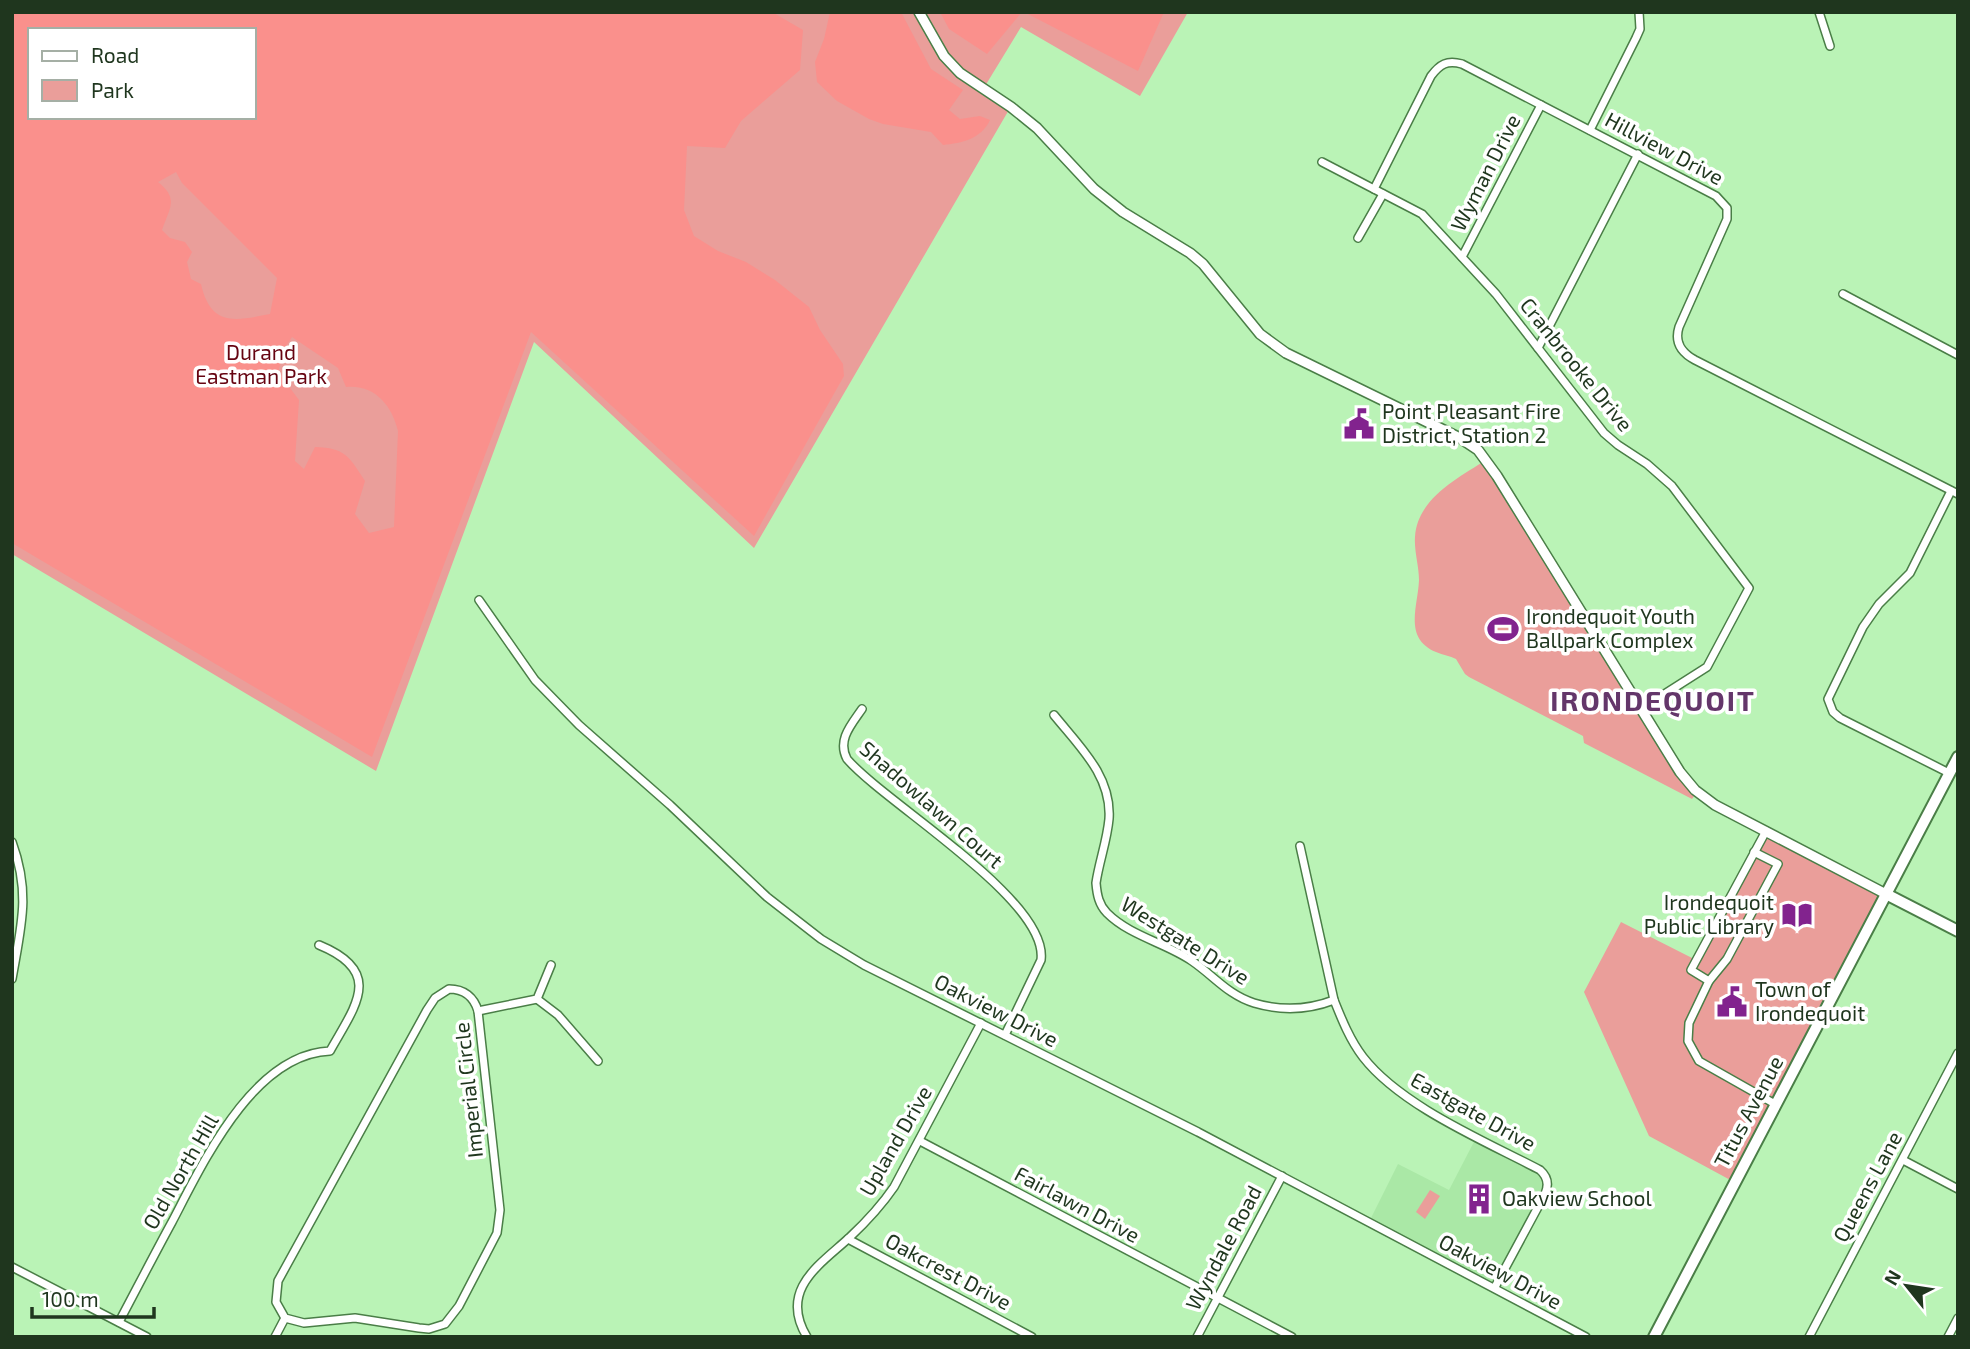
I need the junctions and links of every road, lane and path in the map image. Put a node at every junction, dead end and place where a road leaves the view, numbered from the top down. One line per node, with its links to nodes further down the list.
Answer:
1 (919, 12): 19 (street)
2 (1639, 12): 6 (street)
3 (1819, 12): 4 (street)
4 (1830, 46)
5 (1541, 105): 6 (street, Hillview Drive); 9 (street, Hillview Drive); 12 (street, Wyman Drive)
6 (1590, 130): 7 (street, Hillview Drive)
7 (1638, 154): 14 (street); 16 (street, Hillview Drive)
8 (1322, 162): 9 (street, Cranbrooke Drive)
9 (1374, 189): 10 (street, Cranbrooke Drive)
10 (1383, 194): 11 (street); 12 (street, Cranbrooke Drive)
11 (1358, 238)
12 (1462, 257): 14 (street, Cranbrooke Drive)
13 (1843, 294): 15 (street)
14 (1538, 348): 19 (street, Cranbrooke Drive)
15 (1958, 355)
16 (1954, 492): 22 (street)
17 (479, 600): 36 (street, Oakview Drive)
18 (862, 709): 37 (street, Shadowlawn Court)
19 (1641, 709): 23 (street)
20 (1054, 715): 34 (street, Westgate Drive)
21 (1958, 757): 22 (main road, Titus Avenue)
22 (1949, 773): 27 (main road, Titus Avenue)
23 (1766, 831): 26 (street); 27 (street)
24 (12, 842): 31 (street)
25 (1300, 846): 34 (street, Eastgate Drive)
26 (1754, 852): 32 (street); 32 (street)
27 (1886, 894): 28 (main road); 40 (main road, Titus Avenue)
28 (1958, 931)
29 (319, 945): 51 (street, Old North Hill)
30 (551, 965): 33 (street)
31 (12, 979)
32 (1709, 981): 40 (street)
33 (537, 999): 35 (street); 39 (street)
34 (1334, 1000): 47 (street, Eastgate Drive)
35 (478, 1011): 49 (street, Imperial Circle); 49 (street, Imperial Circle)
36 (981, 1023): 37 (street, Oakview Drive); 41 (street, Upland Drive)
37 (1005, 1035): 43 (street, Oakview Drive)
38 (1958, 1053): 42 (street, Queens Lane)
39 (598, 1061)
40 (1775, 1104): 59 (main road, Titus Avenue)
41 (920, 1141): 45 (street, Upland Drive); 48 (street, Fairlawn Drive)
42 (1903, 1160): 44 (street); 60 (street, Queens Lane)
43 (1282, 1176): 47 (street, Oakview Drive); 48 (street, Wyndale Road)
44 (1958, 1189)
45 (848, 1239): 54 (street, Upland Drive); 55 (street, Oakcrest Drive)
46 (12, 1267): 51 (street)
47 (1495, 1287): 58 (street, Oakview Drive)
48 (1217, 1299): 56 (street, Wyndale Road); 57 (street, Fairlawn Drive)
49 (285, 1318): 53 (street)
50 (1958, 1318): 61 (street)
51 (119, 1322): 52 (street)
52 (147, 1337)
53 (275, 1337)
54 (807, 1337)
55 (1032, 1337)
56 (1197, 1337)
57 (1292, 1337)
58 (1586, 1337)
59 (1654, 1337)
60 (1809, 1337)
61 (1948, 1337)

